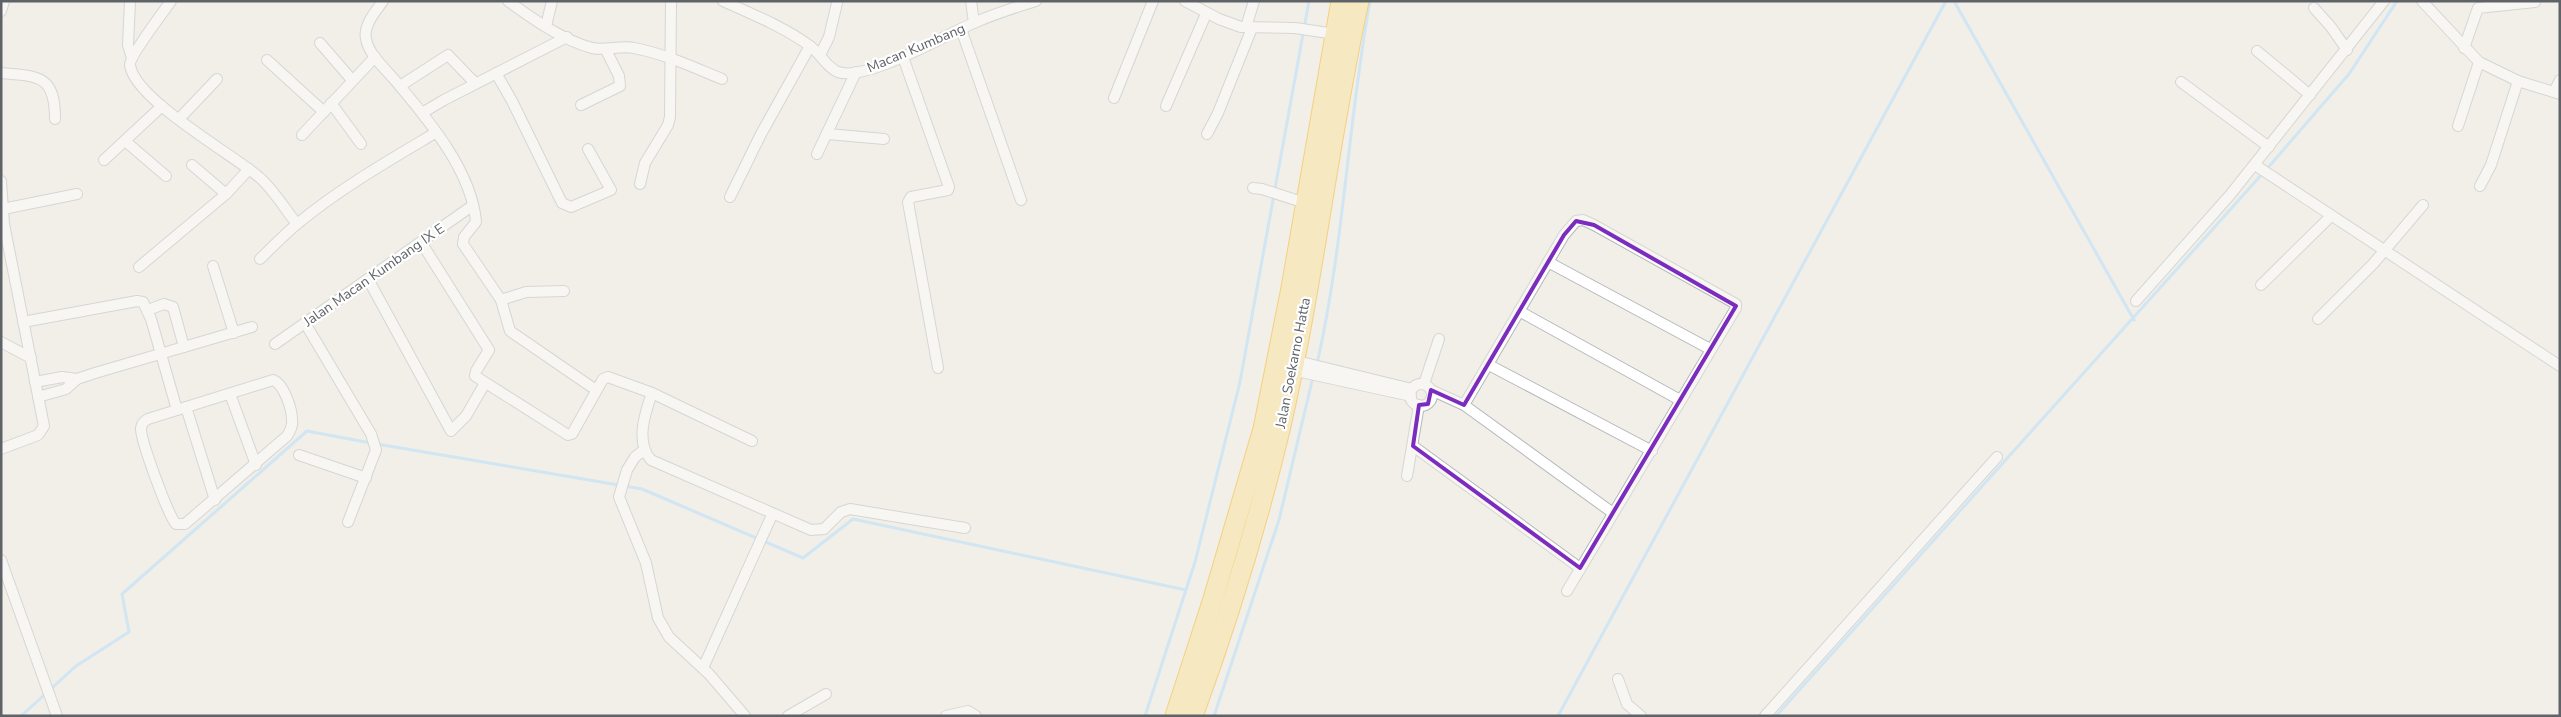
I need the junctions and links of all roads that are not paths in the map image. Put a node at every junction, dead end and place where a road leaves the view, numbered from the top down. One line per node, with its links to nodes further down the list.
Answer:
1 (4, 1): 21 (street)
2 (130, 1): 39 (street)
3 (171, 1): 39 (street)
4 (383, 1): 36 (street)
5 (508, 1): 24 (street)
6 (552, 1): 24 (street)
7 (671, 1): 37 (street)
8 (971, 1): 23 (street)
9 (1153, 1): 55 (street)
10 (1185, 1): 22 (street)
11 (1254, 1): 25 (street)
12 (1341, 1): 27 (highway, Jalan Soekarno Hatta)
13 (1358, 1): 121 (highway, Jalan Soekarno Hatta)
14 (2384, 1): 33 (street)
15 (2422, 1): 31 (street)
16 (728, 2): 30 (street, Macan Kumbang)
17 (1034, 2): 23 (street, Macan Kumbang)
18 (2535, 2): 31 (street)
19 (837, 3): 35 (street)
20 (2314, 8): 33 (street)
21 (1, 11)
22 (1206, 14): 25 (street); 59 (street)
23 (974, 23): 26 (street, Macan Kumbang)
24 (546, 26): 28 (street)
25 (1249, 28): 27 (street); 67 (street)
26 (961, 29): 38 (street, Macan Kumbang); 87 (street)
27 (1335, 34): 88 (highway, Jalan Soekarno Hatta)
28 (567, 37): 32 (street); 44 (street)
29 (320, 43): 47 (street)
30 (810, 46): 35 (street, Macan Kumbang); 86 (street)
31 (2464, 48): 41 (street)
32 (606, 50): 37 (street); 57 (street)
33 (2347, 50): 54 (street)
34 (2256, 51): 54 (street)
35 (820, 55): 42 (street, Macan Kumbang)
36 (374, 57): 47 (street); 52 (street)
37 (669, 57): 46 (street); 81 (street)
38 (903, 57): 42 (street, Macan Kumbang); 123 (street)
39 (132, 58): 58 (street)
40 (267, 60): 60 (street)
41 (2479, 62): 48 (street); 64 (street)
42 (856, 72): 66 (street)
43 (1, 73): 62 (street)
44 (496, 74): 51 (street); 73 (street)
45 (217, 79): 63 (street)
46 (722, 79)
47 (352, 80): 56 (street)
48 (2518, 80): 53 (street); 82 (street)
49 (2560, 80): 53 (street)
50 (2181, 82): 72 (street)
51 (474, 84): 52 (street); 61 (street)
52 (400, 86): 61 (street)
53 (2557, 92)
54 (2310, 95): 72 (street)
55 (1114, 98)
56 (331, 103): 60 (street); 71 (street)
57 (581, 105)
58 (162, 106): 63 (street); 70 (street)
59 (1166, 106)
60 (324, 112): 68 (street)
61 (422, 114): 65 (street)
62 (55, 119)
63 (179, 119): 78 (street)
64 (2458, 126)
65 (435, 133): 90 (street); 94 (street)
66 (828, 134): 69 (street); 74 (street)
67 (1207, 134)
68 (302, 135)
69 (884, 139)
70 (125, 141): 75 (street); 79 (street)
71 (361, 144)
72 (2269, 147): 77 (street)
73 (588, 149)
74 (817, 154)
75 (104, 160)
76 (192, 165): 85 (street)
77 (2259, 167): 92 (street); 105 (street)
78 (249, 169): 85 (street); 94 (street)
79 (166, 176)
80 (1, 181): 91 (street)
81 (640, 184)
82 (2480, 186)
83 (1253, 188): 88 (street)
84 (76, 194): 91 (street)
85 (226, 194): 99 (street)
86 (730, 197)
87 (1021, 200)
88 (1305, 203): 151 (highway, Jalan Soekarno Hatta)
89 (2423, 205): 96 (street)
90 (472, 206): 95 (street, Jalan Macan Kumbang IX E); 104 (street)
91 (3, 208): 93 (street)
92 (2330, 216): 96 (street); 102 (street)
93 (3, 224): 109 (street)
94 (297, 224): 97 (street)
95 (421, 242): 101 (street, Jalan Macan Kumbang IX E); 126 (street)
96 (2385, 250): 108 (street); 122 (street)
97 (260, 259)
98 (1548, 262): 107 (street); 117 (street); 117 (street)
99 (139, 266)
100 (213, 266): 112 (street)
101 (368, 279): 110 (street, Jalan Macan Kumbang IX E); 126 (street)
102 (2261, 285)
103 (564, 291): 104 (street)
104 (501, 300): 128 (street)
105 (2136, 301)
106 (148, 310): 109 (street); 116 (street); 118 (street)
107 (1519, 311): 120 (street); 133 (street)
108 (2318, 319)
109 (23, 322): 119 (street)
110 (305, 323): 115 (street, Jalan Macan Kumbang IX E); 146 (street)
111 (252, 327): 112 (street)
112 (234, 333): 116 (street)
113 (1439, 339): 127 (street)
114 (1, 342): 119 (street)
115 (275, 344)
116 (184, 347): 118 (street)
117 (1710, 349): 133 (street)
118 (160, 354): 124 (street); 136 (street)
119 (31, 358): 125 (street)
120 (1489, 365): 135 (street); 141 (street)
121 (1298, 366): 130 (street); 151 (highway, Jalan Soekarno Hatta)
122 (2560, 366)
123 (938, 368)
124 (77, 379): 125 (street); 132 (street)
125 (35, 382): 132 (street)
126 (485, 382): 128 (street)
127 (1427, 387): 130 (street); 134 (street); 135 (street)
128 (596, 390): 129 (street)
129 (652, 393): 137 (street); 140 (street)
130 (1412, 393): 134 (street)
131 (230, 394): 136 (street); 144 (street); 144 (street)
132 (38, 397): 139 (street)
133 (1680, 400): 141 (street)
134 (1419, 405): 138 (street)
135 (1464, 405): 148 (street)
136 (181, 408): 147 (street); 147 (street)
137 (752, 441)
138 (1413, 446): 145 (street); 154 (street)
139 (1, 449)
140 (644, 450): 149 (street); 156 (street)
141 (1652, 451): 148 (street)
142 (299, 455): 146 (street)
143 (1997, 458): 167 (street)
144 (256, 465): 147 (street)
145 (1407, 476)
146 (366, 478): 150 (street)
147 (215, 500)
148 (1613, 513): 154 (street)
149 (772, 515): 152 (street); 156 (street)
150 (348, 522)
151 (1244, 526): 164 (highway, Jalan Soekarno Hatta); 165 (highway, Jalan Soekarno Hatta)
152 (965, 528)
153 (1, 560): 159 (street)
154 (1580, 568): 155 (street)
155 (1567, 591)
156 (703, 668): 160 (street)
157 (1618, 679): 166 (street)
158 (826, 694): 161 (street)
159 (56, 716)
160 (745, 716)
161 (788, 716)
162 (946, 716): 163 (street)
163 (976, 716)
164 (1175, 716)
165 (1193, 716)
166 (1641, 716)
167 (1765, 716)

